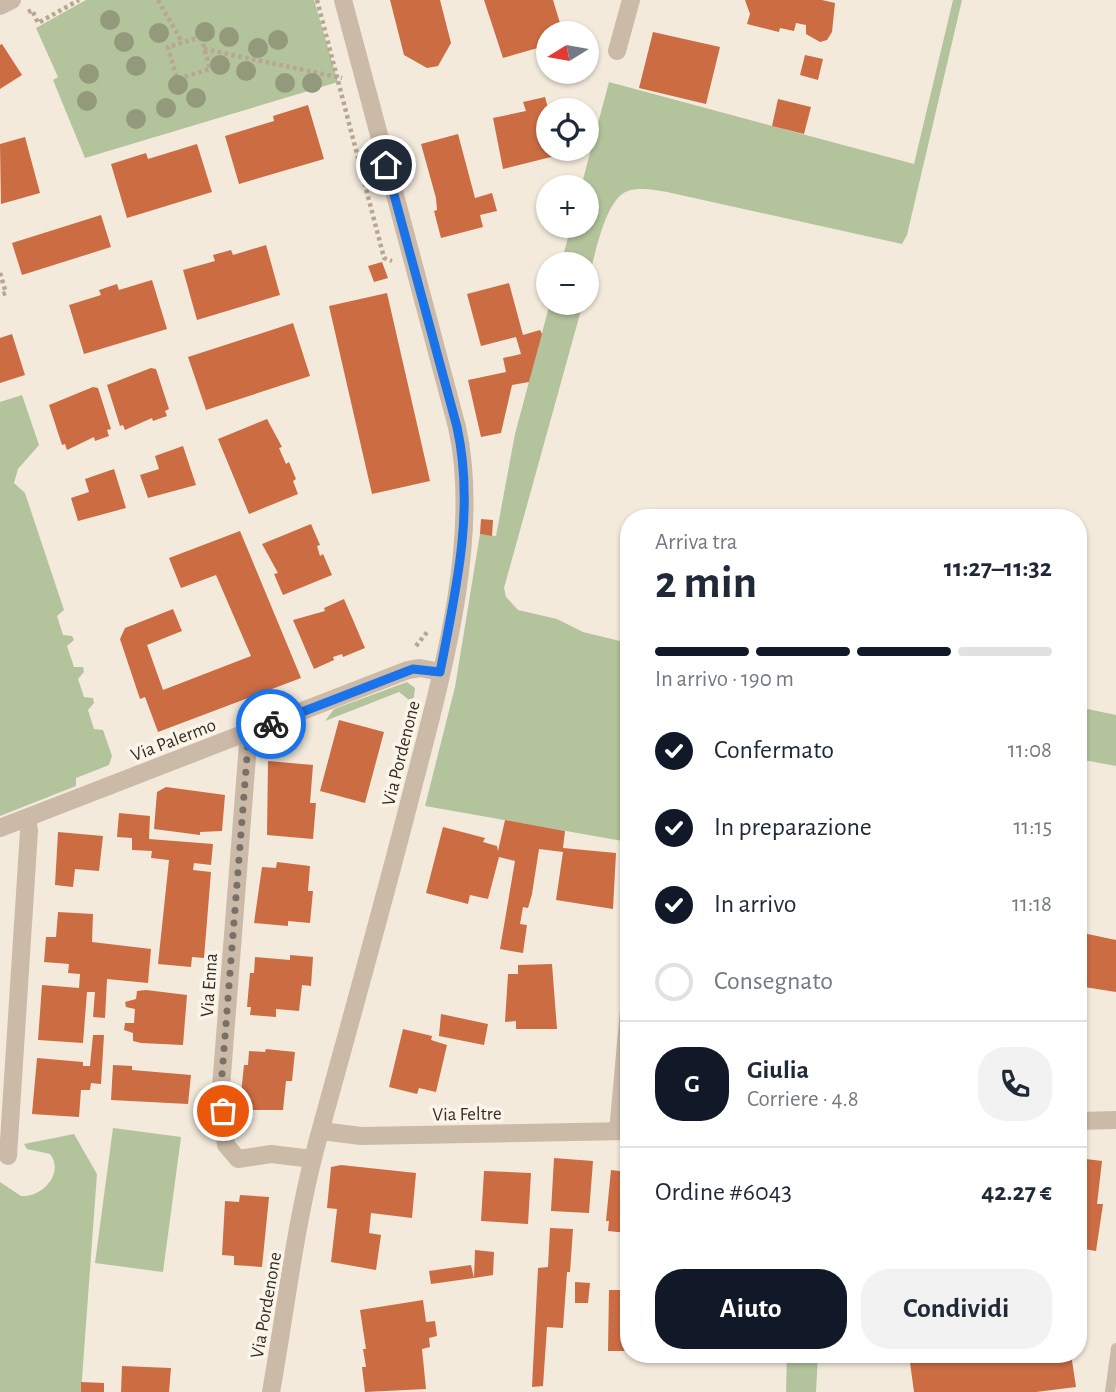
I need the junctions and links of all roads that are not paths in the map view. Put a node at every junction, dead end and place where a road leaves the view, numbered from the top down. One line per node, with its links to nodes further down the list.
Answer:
1 (343, 0): 6 (street, Via Pordenone)
2 (631, 0): 5 (street)
3 (0, 6): 4 (street)
4 (16, 8)
5 (617, 51)
6 (440, 672): 7 (street, Via Palermo); 12 (street, Via Pordenone)
7 (246, 733): 8 (street, Via Palermo); 15 (street, Via Enna)
8 (27, 818): 9 (street, Via Palermo); 14 (street)
9 (0, 828)
10 (1116, 1120): 11 (street)
11 (1087, 1121)
12 (321, 1131): 13 (street, Via Feltre); 15 (street, Via Pordenone)
13 (620, 1131)
14 (8, 1156)
15 (313, 1159): 17 (street, Via Pordenone)
16 (1116, 1348): 18 (lane)
17 (271, 1392)
18 (1110, 1392)

